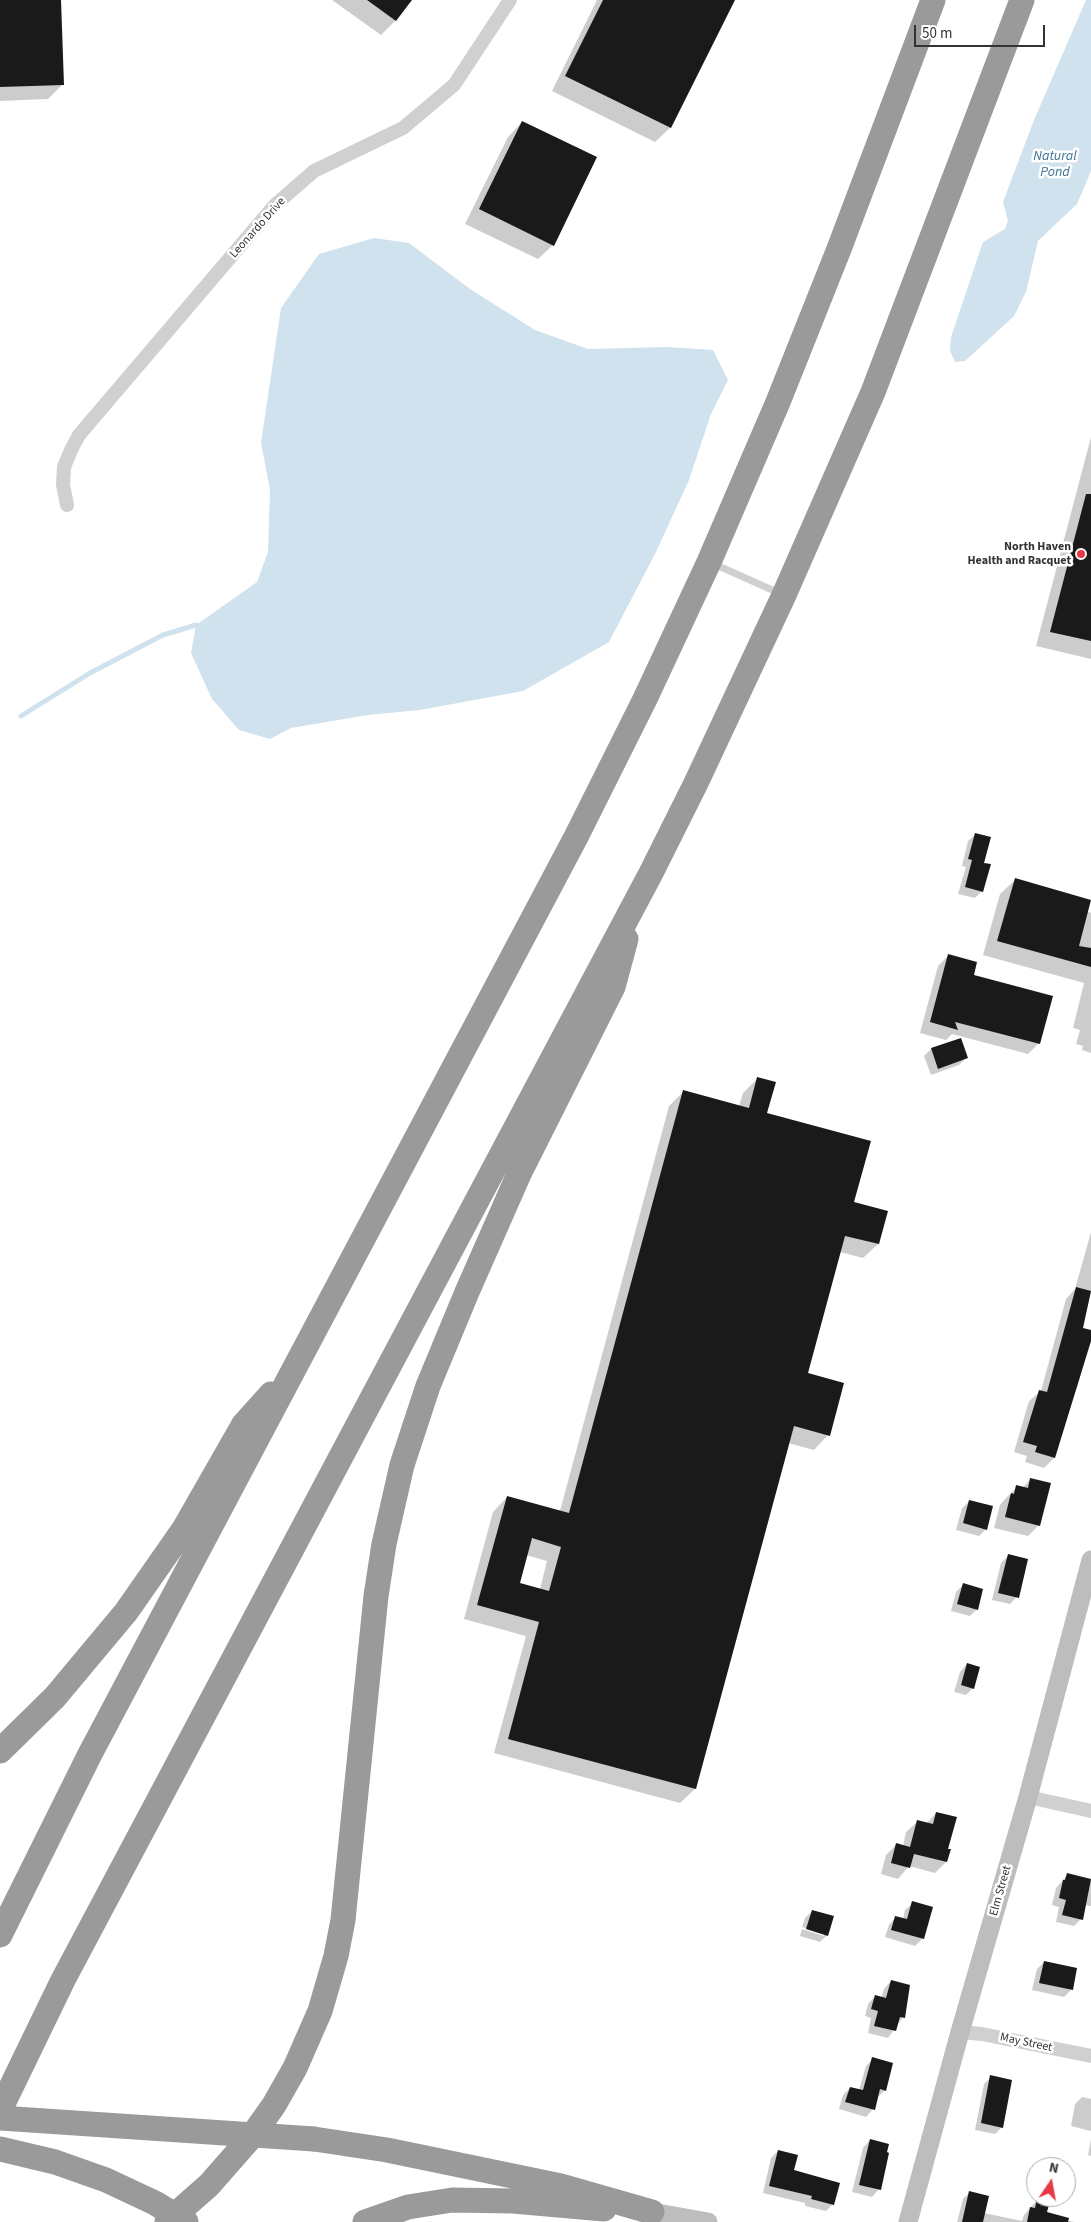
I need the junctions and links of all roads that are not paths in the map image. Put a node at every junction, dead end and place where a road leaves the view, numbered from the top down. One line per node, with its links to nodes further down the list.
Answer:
1 (510, 0): 4 (street, Leonardo Drive)
2 (933, 0): 5 (highway)
3 (1022, 0): 6 (highway)
4 (67, 505)
5 (709, 562): 6 (lane); 8 (highway)
6 (784, 596): 7 (highway)
7 (630, 911): 16 (highway); 20 (highway)
8 (290, 1378): 10 (highway); 13 (highway)
9 (1091, 1560): 11 (street, Elm Street)
10 (0, 1751)
11 (1028, 1797): 12 (street); 14 (street, Elm Street)
12 (1091, 1811)
13 (0, 1935)
14 (960, 2032): 15 (street, May Street); 24 (street, Elm Street)
15 (1091, 2056)
16 (0, 2110)
17 (0, 2118): 19 (highway, bridge)
18 (0, 2149): 21 (highway, bridge)
19 (652, 2212): 22 (highway); 23 (street)
20 (167, 2222)
21 (186, 2222)
22 (365, 2222)
23 (708, 2222)
24 (908, 2222)

